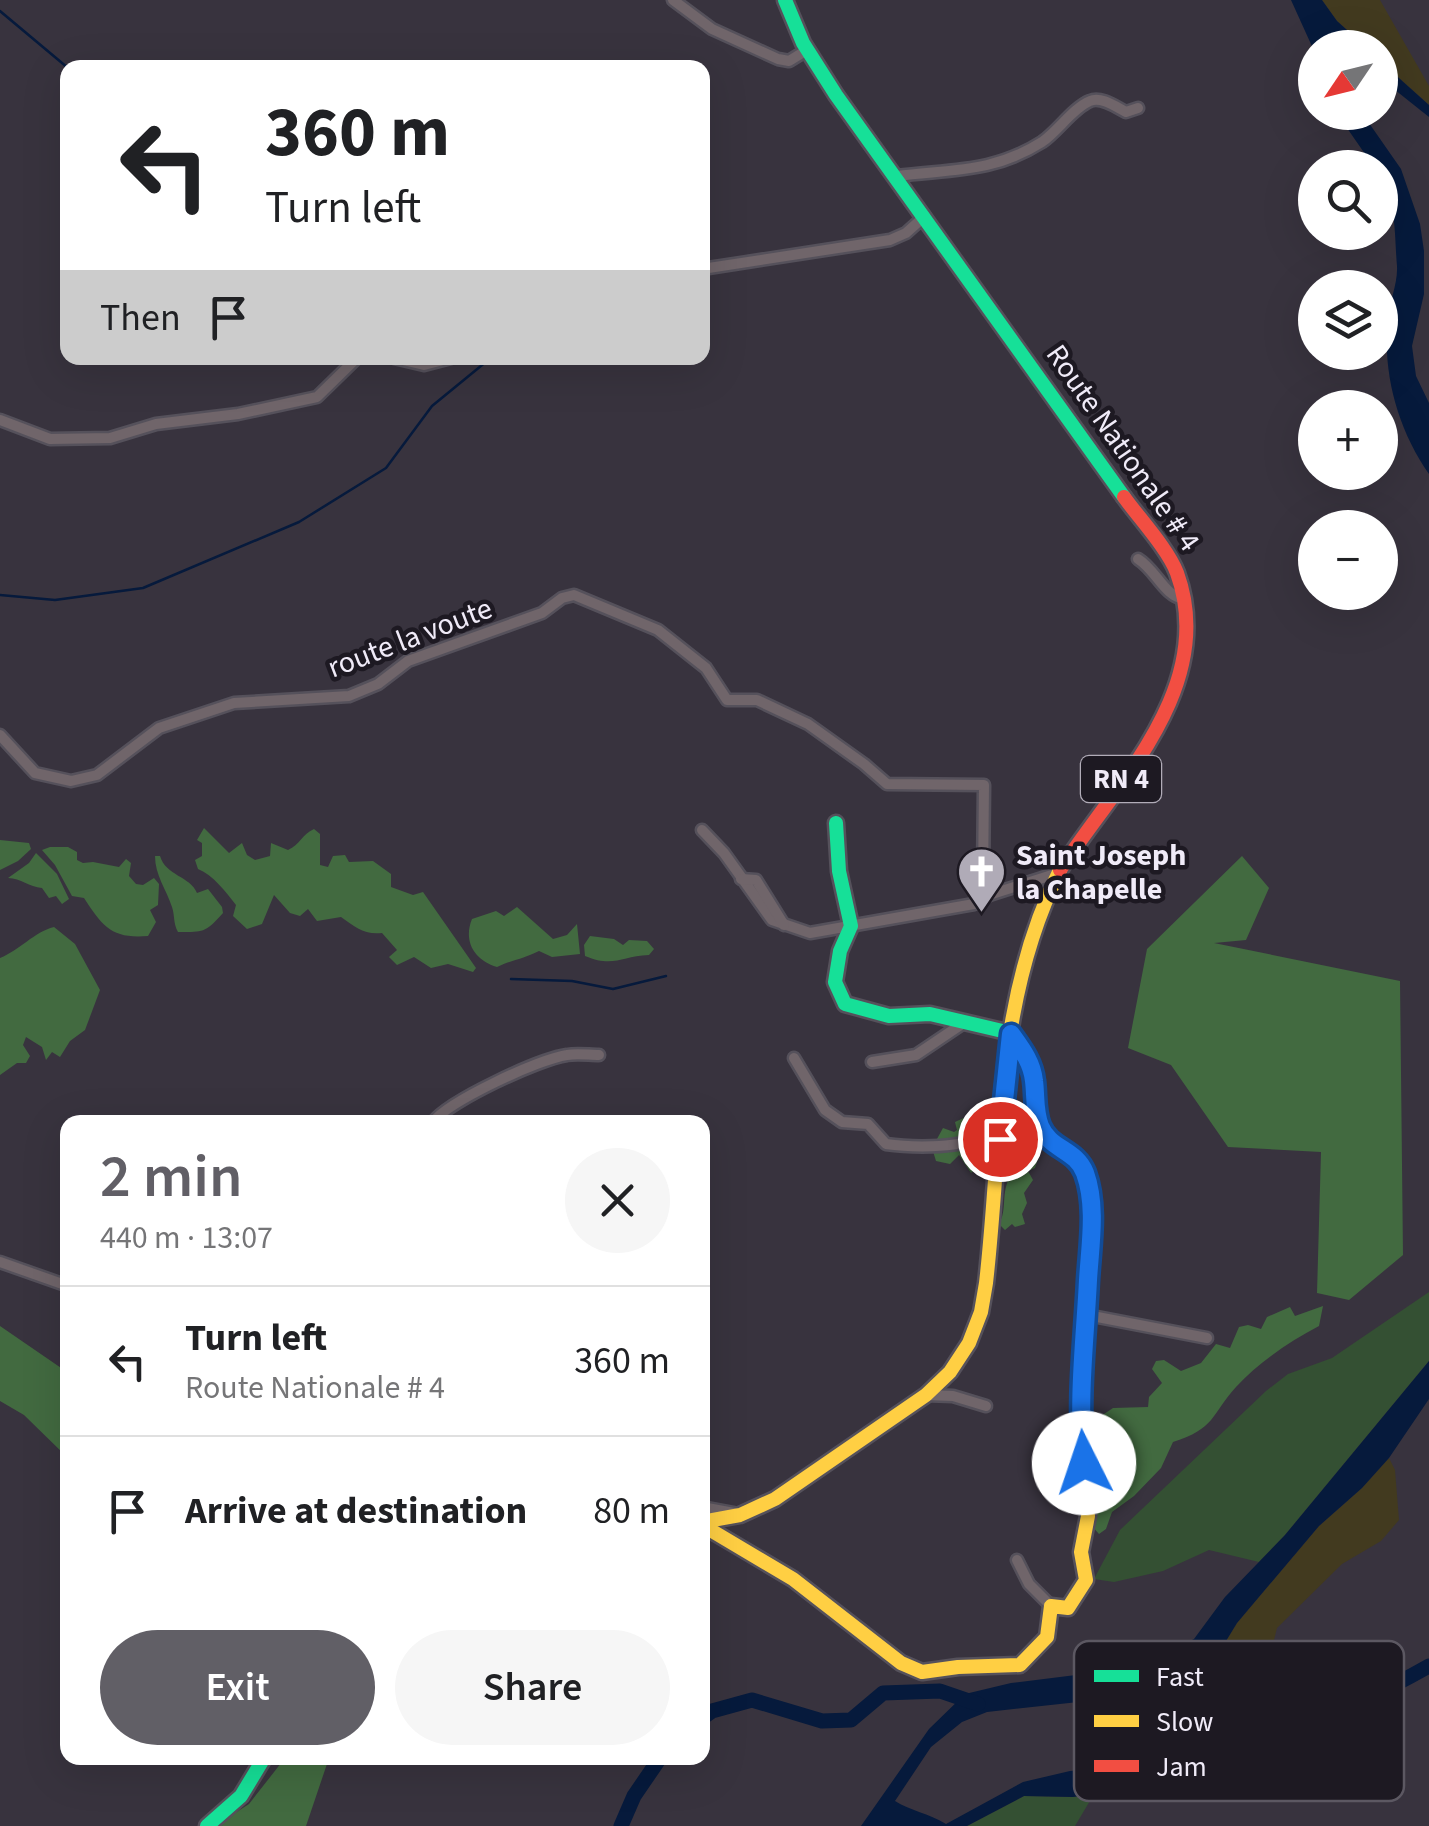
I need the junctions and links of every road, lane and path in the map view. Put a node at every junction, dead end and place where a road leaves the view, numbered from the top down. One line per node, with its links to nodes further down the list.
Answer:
1 (672, 0): 3 (street)
2 (785, 0): 3 (main road, Route Nationale # 4 / RN 4)
3 (807, 50): 5 (main road, Route Nationale # 4 / RN 4)
4 (1138, 108): 5 (street)
5 (897, 176): 6 (main road, Route Nationale # 4 / RN 4)
6 (925, 216): 7 (street); 11 (main road, Route Nationale # 4 / RN 4)
7 (710, 268)
8 (350, 365): 9 (street)
9 (0, 420)
10 (1138, 559): 11 (street)
11 (1186, 599): 15 (main road, Route Nationale # 4 / RN 4)
12 (0, 735): 16 (street, route la voute)
13 (836, 823): 17 (main road)
14 (702, 830): 17 (street)
15 (1055, 874): 16 (street); 19 (main road, Route Nationale # 4 / RN 4)
16 (989, 895): 17 (street)
17 (851, 926): 18 (main road)
18 (962, 1024): 19 (main road); 22 (street)
19 (1011, 1034): 23 (main road, Route Nationale # 4 / RN 4); 27 (main road)
20 (599, 1055): 24 (street)
21 (794, 1058): 23 (street)
22 (872, 1062)
23 (1004, 1105): 29 (main road, Route Nationale # 4 / RN 4)
24 (440, 1115)
25 (0, 1262): 26 (street)
26 (60, 1283)
27 (1087, 1314): 28 (street); 36 (main road)
28 (1207, 1338)
29 (925, 1395): 30 (street); 32 (main road, Route Nationale # 4 / RN 4)
30 (986, 1406)
31 (710, 1509): 32 (street)
32 (740, 1514): 33 (main road, Route Nationale # 4 / RN 4)
33 (710, 1522)
34 (710, 1529): 36 (main road)
35 (1017, 1560): 36 (street)
36 (1051, 1606)
37 (260, 1765): 38 (main road)
38 (207, 1826)

